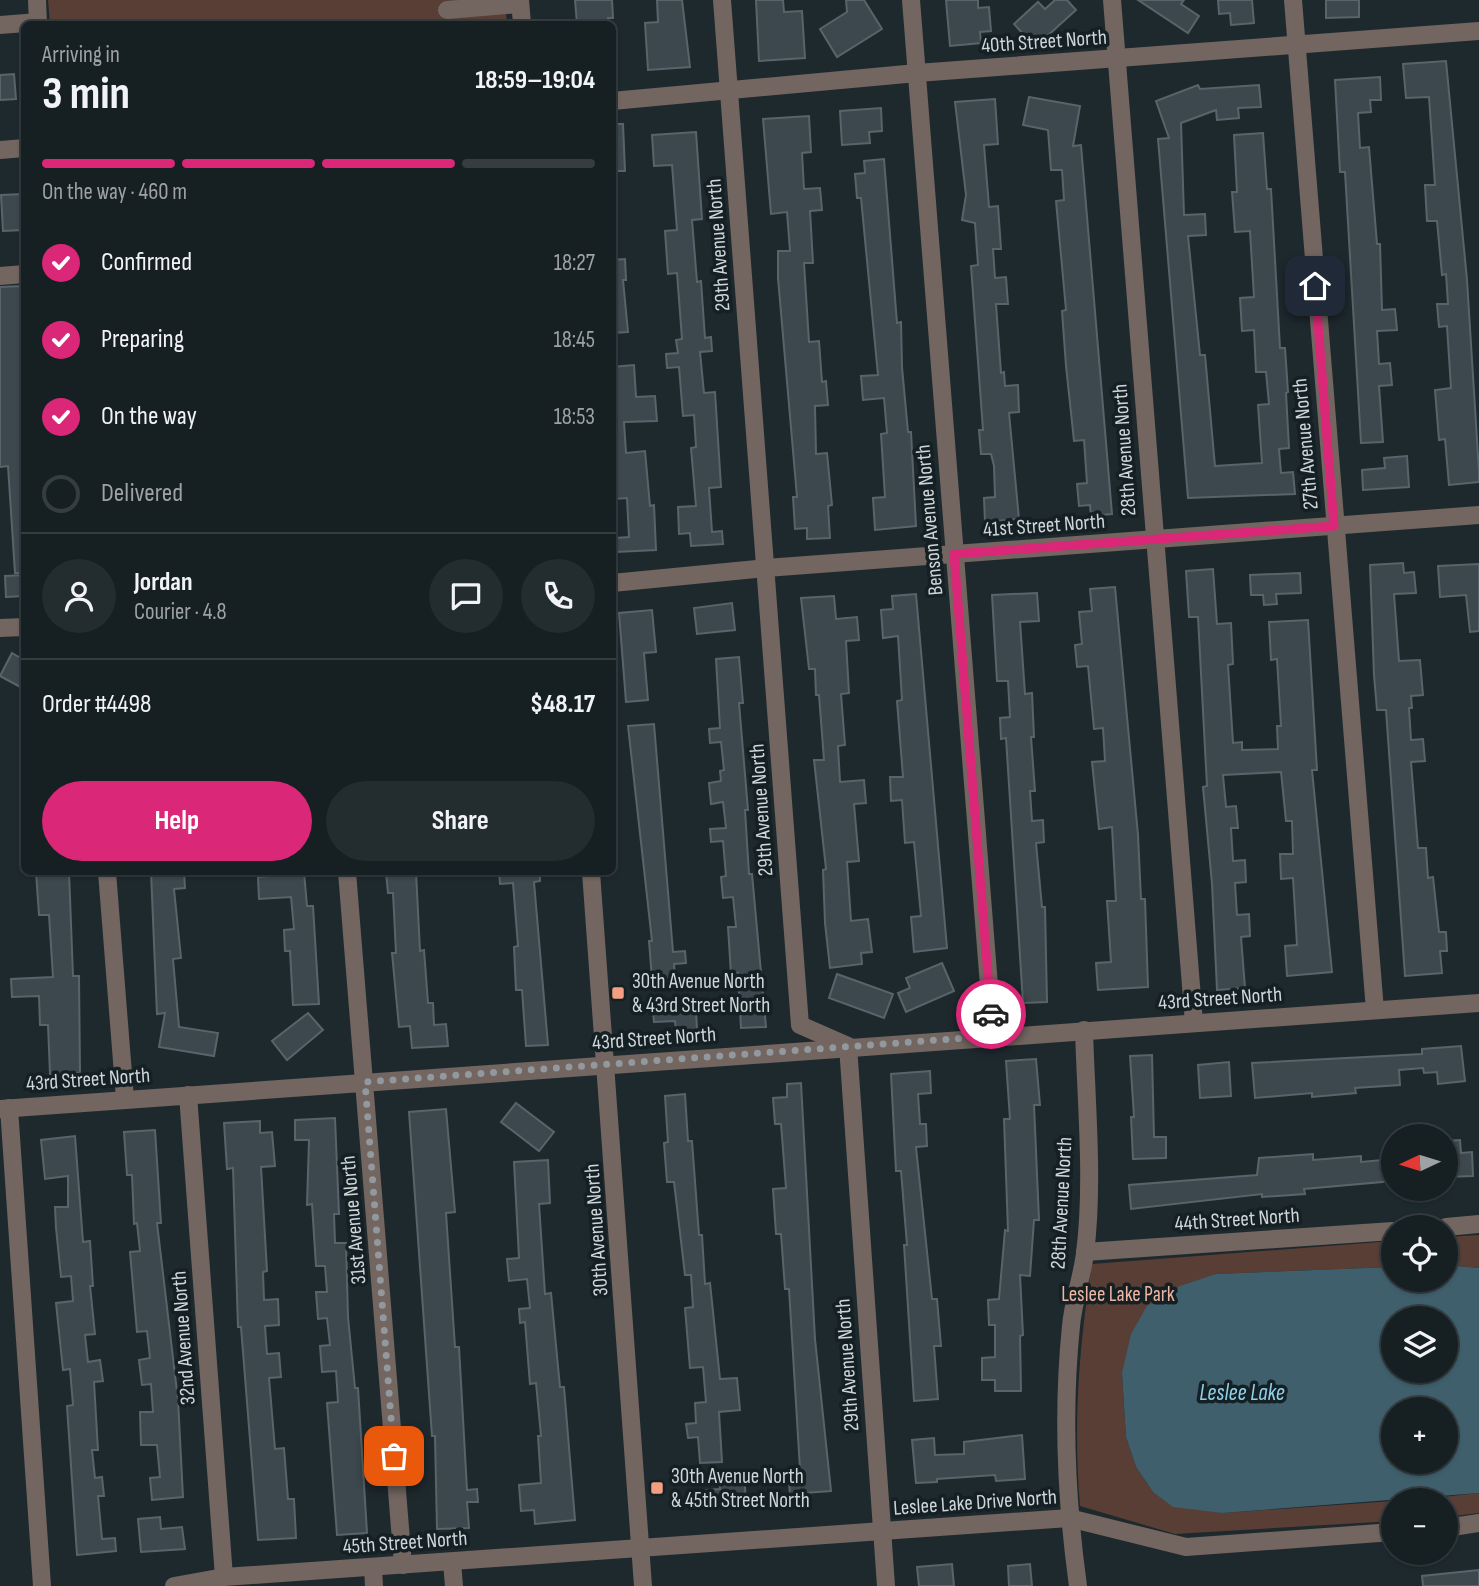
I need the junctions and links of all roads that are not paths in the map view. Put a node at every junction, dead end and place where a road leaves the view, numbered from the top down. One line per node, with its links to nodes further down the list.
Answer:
1 (37, 0): 8 (street)
2 (722, 0): 16 (street, 29th Avenue North)
3 (911, 0): 15 (street, Benson Avenue North)
4 (1112, 0): 14 (street, 28th Avenue North)
5 (1293, 0): 13 (street, 27th Avenue North)
6 (520, 2): 7 (street); 9 (street)
7 (447, 12)
8 (38, 21)
9 (522, 21)
10 (21, 24): 11 (street)
11 (0, 25)
12 (1479, 32): 13 (street, 40th Street North)
13 (1296, 45): 14 (street, 40th Street North); 23 (street, 27th Avenue North)
14 (1117, 59): 15 (street, 40th Street North); 24 (street, 28th Avenue North)
15 (917, 73): 16 (street, 40th Street North); 25 (street, Benson Avenue North)
16 (729, 88): 17 (street, 40th Street North); 26 (street, 29th Avenue North)
17 (616, 101)
18 (21, 148): 19 (street)
19 (0, 150)
20 (21, 274): 21 (street)
21 (0, 276)
22 (1479, 515): 23 (street, 41st Street North)
23 (1334, 526): 24 (street, 41st Street North); 34 (street, 27th Avenue North)
24 (1154, 539): 25 (street, 41st Street North); 35 (street, 28th Avenue North)
25 (954, 554): 26 (street, 41st Street North); 37 (street, Benson Avenue North)
26 (766, 568): 27 (street, 41st Street North); 38 (street, 29th Avenue North)
27 (616, 583)
28 (21, 627): 29 (street)
29 (0, 628)
30 (107, 875): 42 (street)
31 (347, 875): 40 (street, 31st Avenue North)
32 (591, 875): 39 (street, 30th Avenue North)
33 (1479, 1003): 34 (street, 43rd Street North)
34 (1375, 1010): 35 (street, 43rd Street North)
35 (1194, 1023): 36 (street, 43rd Street North)
36 (1084, 1030): 37 (street, 43rd Street North); 47 (street, 28th Avenue North)
37 (993, 1036): 38 (street, 43rd Street North)
38 (848, 1046): 39 (street, 43rd Street North); 51 (street, 29th Avenue North)
39 (607, 1064): 40 (street, 43rd Street North); 53 (street, 30th Avenue North)
40 (365, 1082): 41 (street, 43rd Street North); 55 (street, 31st Avenue North)
41 (188, 1095): 42 (street, 43rd Street North); 57 (street, 32nd Avenue North)
42 (125, 1099): 43 (street, 43rd Street North)
43 (4, 1108): 58 (street)
44 (1479, 1224): 45 (street)
45 (1458, 1226)
46 (1381, 1232): 47 (street, 44th Street North)
47 (1085, 1252): 48 (street, 28th Avenue North)
48 (1069, 1518): 51 (street, Leslee Lake Drive North); 52 (street, Leslee Lake Drive North); 64 (street, 28th Avenue North)
49 (1479, 1523): 50 (street)
50 (1458, 1526)
51 (882, 1532): 53 (street, Leslee Lake Drive North); 63 (street, 29th Avenue North)
52 (1381, 1533)
53 (640, 1549): 54 (street, 45th Street North); 62 (street, 30th Avenue North)
54 (452, 1562): 55 (street, 45th Street North); 61 (street)
55 (403, 1565): 56 (street, 45th Street North)
56 (373, 1567): 57 (street, 45th Street North); 60 (street)
57 (225, 1577): 59 (street, 45th Street North)
58 (42, 1586)
59 (174, 1586)
60 (374, 1586)
61 (454, 1586)
62 (643, 1586)
63 (886, 1586)
64 (1078, 1586)

